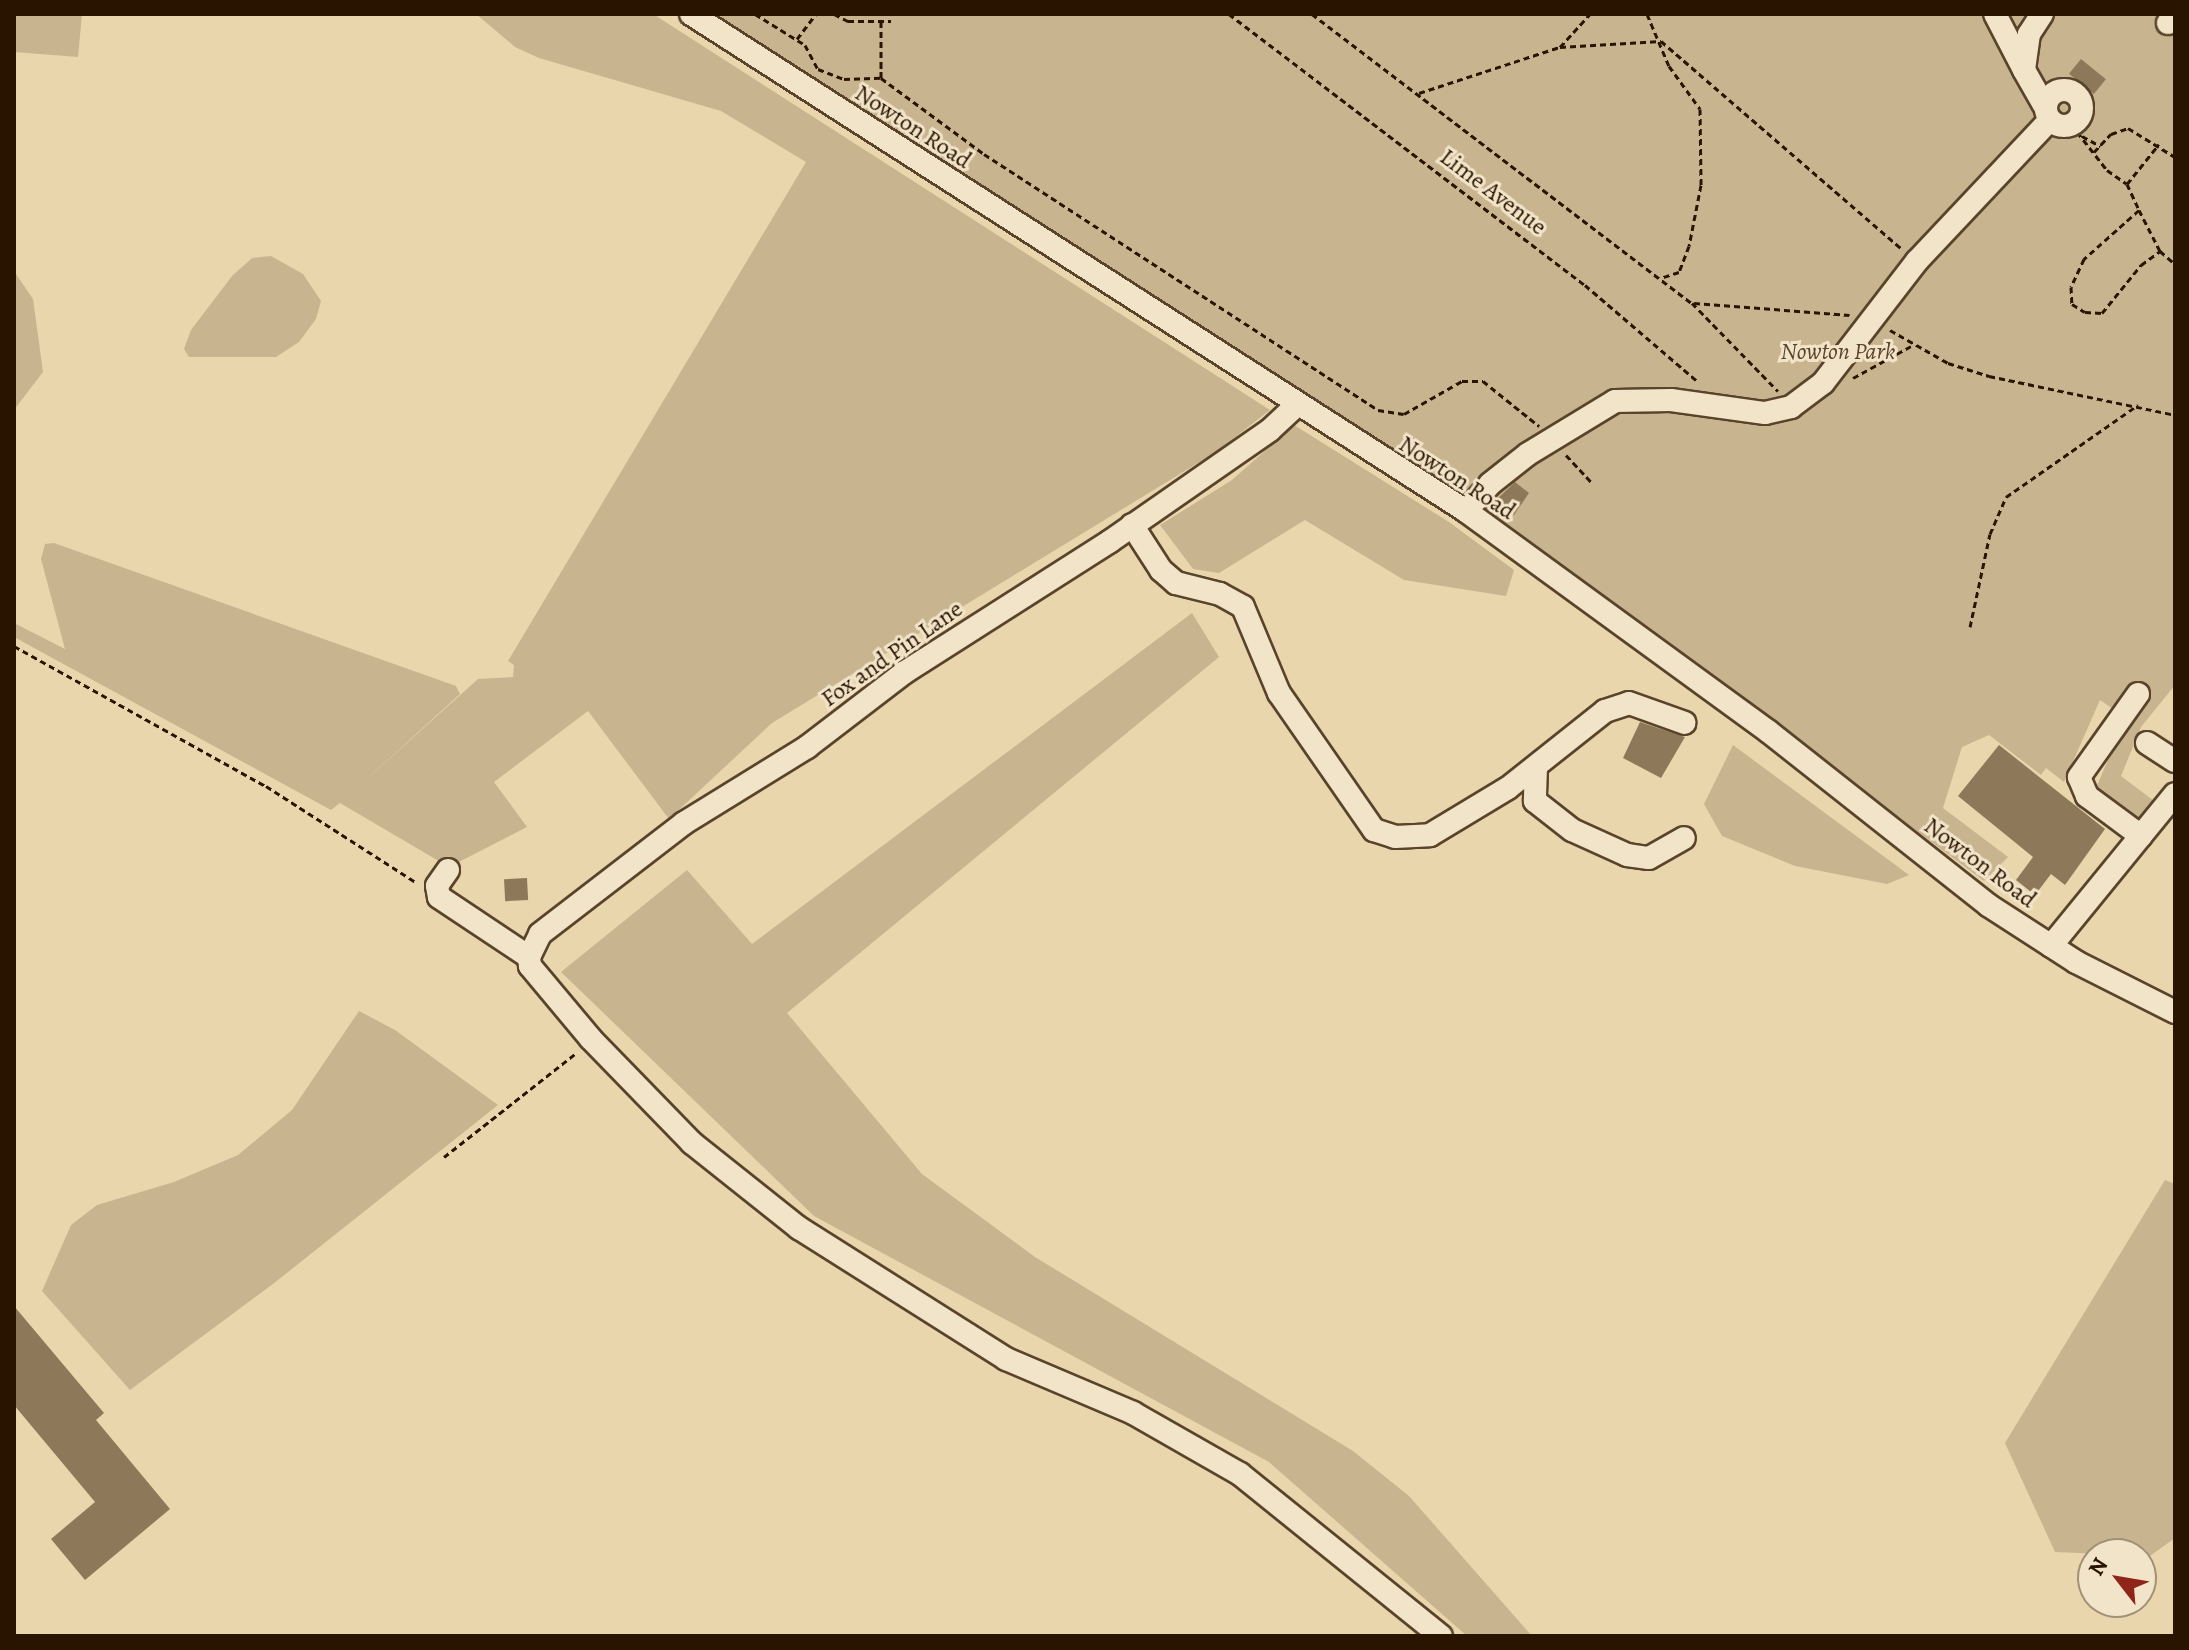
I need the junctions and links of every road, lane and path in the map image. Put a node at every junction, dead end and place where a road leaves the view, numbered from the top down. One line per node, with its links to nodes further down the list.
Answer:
1 (691, 14): 35 (street, Nowton Road)
2 (755, 14): 13 (path)
3 (816, 14): 13 (path)
4 (834, 14): 11 (path)
5 (1229, 14): 37 (path, Lime Avenue)
6 (1312, 14): 18 (path)
7 (1590, 14): 15 (path)
8 (1647, 14): 14 (path)
9 (1995, 14): 16 (street)
10 (2042, 14): 16 (street)
11 (881, 21): 12 (path); 17 (path)
12 (891, 21)
13 (797, 39): 17 (path)
14 (1661, 41): 15 (path); 27 (path); 29 (path)
15 (1560, 47): 18 (path)
16 (2024, 70): 19 (street)
17 (881, 78): 39 (path)
18 (1419, 93): 29 (path)
19 (2062, 122): 21 (path); 22 (path); 27 (street)
20 (2159, 143): 21 (path); 23 (path); 24 (path)
21 (2100, 146): 22 (path)
22 (2094, 152): 24 (path)
23 (2175, 157)
24 (2127, 184): 25 (path)
25 (2139, 210): 26 (path); 26 (path)
26 (2160, 251): 28 (path)
27 (1917, 261): 31 (street)
28 (2175, 264)
29 (1661, 278): 30 (path)
30 (1692, 303): 31 (path); 36 (path)
31 (1876, 320): 32 (path); 33 (street)
32 (1913, 345): 33 (path); 34 (path)
33 (1823, 383): 36 (street)
34 (2139, 404): 38 (path); 43 (path)
35 (1296, 406): 41 (street, Nowton Road); 42 (street, Fox and Pin Lane)
36 (1791, 407): 37 (street)
37 (1728, 409): 39 (street)
38 (2175, 415)
39 (1552, 440): 40 (path); 41 (street)
40 (1592, 483)
41 (1466, 511): 57 (street, Nowton Road)
42 (1132, 525): 50 (street); 58 (street, Fox and Pin Lane)
43 (1970, 627)
44 (14, 646): 56 (path)
45 (2138, 694): 53 (street)
46 (1685, 723): 49 (street)
47 (2147, 743): 48 (street)
48 (2175, 761)
49 (1536, 767): 50 (street); 52 (street)
50 (1508, 788): 52 (street)
51 (2175, 794): 53 (street)
52 (1535, 801): 54 (street)
53 (2141, 836): 57 (street)
54 (1684, 838)
55 (448, 870): 56 (street)
56 (439, 897): 58 (street)
57 (2051, 946): 59 (street, Nowton Road)
58 (529, 957): 60 (street)
59 (2175, 1012)
60 (586, 1033): 61 (path); 62 (street)
61 (444, 1157)
62 (1441, 1636)

